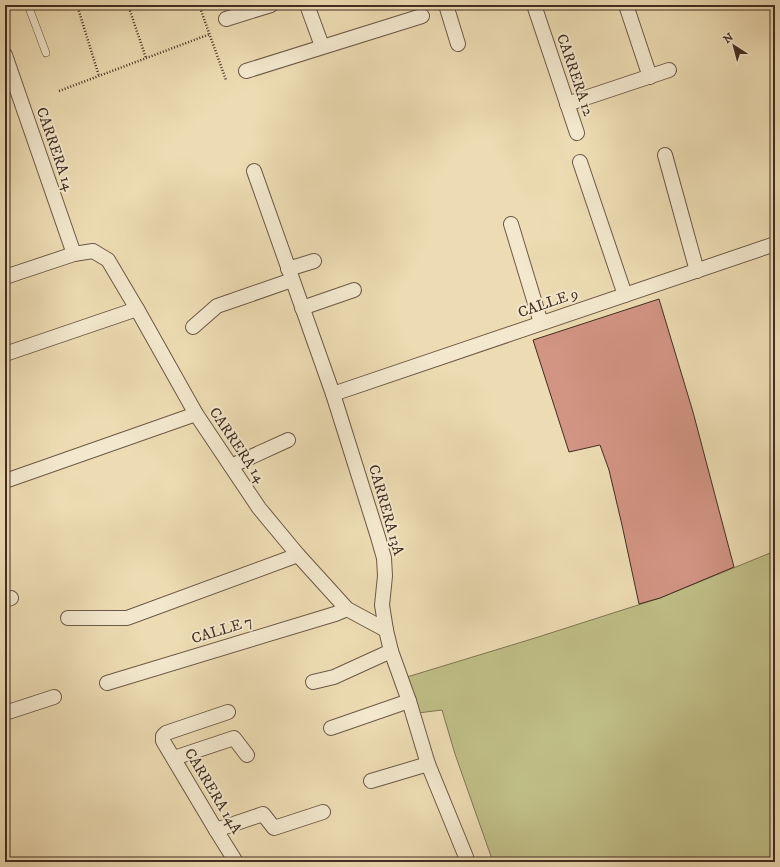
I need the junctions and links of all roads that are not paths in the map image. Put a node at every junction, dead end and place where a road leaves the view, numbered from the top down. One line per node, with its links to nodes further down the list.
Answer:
1 (28, 5): 11 (lane)
2 (271, 5): 8 (street)
3 (307, 5): 10 (street)
4 (446, 5): 9 (street)
5 (534, 5): 16 (street, CARRERA 12)
6 (626, 5): 15 (street)
7 (422, 16): 10 (street)
8 (226, 20)
9 (458, 44)
10 (322, 46): 14 (street)
11 (46, 53)
12 (5, 56): 23 (street, CARRERA 14)
13 (669, 70): 15 (street)
14 (246, 71)
15 (650, 77): 16 (street)
16 (567, 104): 17 (street, CARRERA 12)
17 (577, 133)
18 (665, 155): 25 (street)
19 (580, 162): 29 (street)
20 (254, 171): 26 (street, CARRERA 13A)
21 (511, 224): 32 (street)
22 (775, 244): 25 (street, CALLE 9)
23 (74, 254): 27 (street); 31 (street, CARRERA 14)
24 (314, 261): 26 (street)
25 (697, 270): 29 (street, CALLE 9)
26 (290, 274): 30 (street, CARRERA 13A); 33 (street)
27 (5, 277)
28 (354, 290): 30 (street)
29 (625, 295): 32 (street, CALLE 9)
30 (302, 308): 35 (street, CARRERA 13A)
31 (138, 309): 34 (street); 36 (street, CARRERA 14)
32 (541, 323): 35 (street, CALLE 9)
33 (193, 327)
34 (5, 354)
35 (333, 394): 43 (street, CARRERA 13A)
36 (196, 414): 38 (street, CARRERA 14); 39 (street)
37 (288, 440): 38 (street)
38 (231, 466): 40 (street, CARRERA 14)
39 (8, 480)
40 (298, 555): 41 (street, CARRERA 14); 42 (street)
41 (347, 609): 43 (street, CARRERA 14); 46 (street, CALLE 7)
42 (68, 618)
43 (386, 630): 44 (street, CARRERA 13A)
44 (391, 651): 45 (street); 48 (street, CARRERA 13A)
45 (313, 682)
46 (107, 683)
47 (54, 697): 50 (street)
48 (409, 701): 51 (street); 54 (street, CARRERA 13A)
49 (228, 712): 53 (street, CARRERA 14A)
50 (5, 713)
51 (331, 728)
52 (247, 755): 53 (street)
53 (174, 758): 57 (street, CARRERA 14A)
54 (428, 764): 55 (street); 59 (street, CARRERA 13A)
55 (371, 781)
56 (323, 812): 57 (street)
57 (216, 830): 58 (street, CARRERA 14A)
58 (236, 862)
59 (465, 862)

